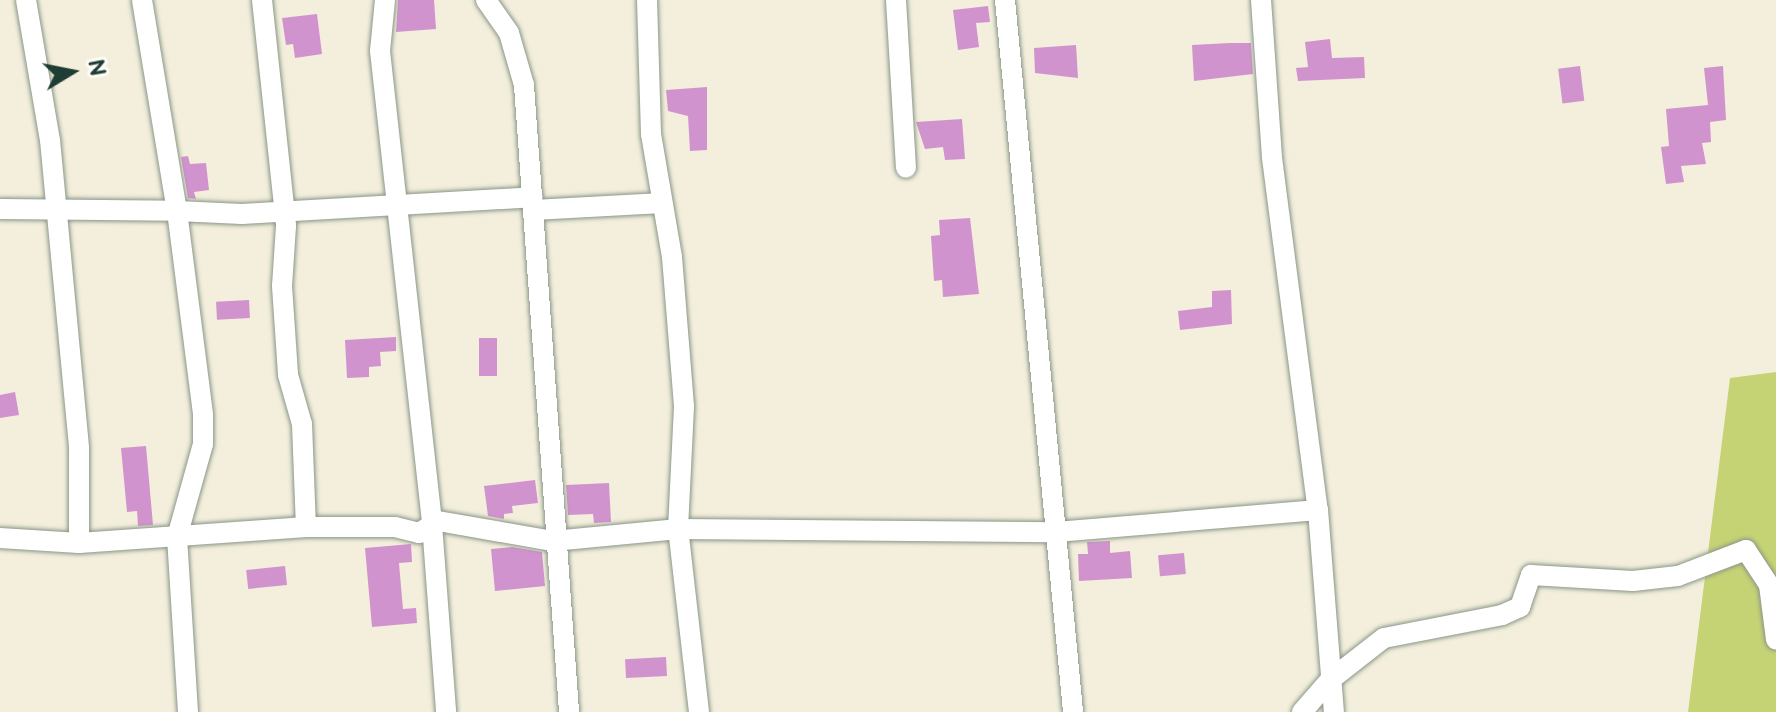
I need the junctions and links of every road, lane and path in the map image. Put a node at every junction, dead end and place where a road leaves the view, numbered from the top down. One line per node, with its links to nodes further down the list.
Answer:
1 (26, 0): 15 (street)
2 (142, 0): 16 (street)
3 (262, 0): 17 (street)
4 (385, 0): 13 (street)
5 (486, 0): 11 (street)
6 (647, 0): 12 (street)
7 (896, 0): 10 (street)
8 (1005, 0): 22 (street)
9 (1261, 0): 18 (street)
10 (906, 168)
11 (533, 203): 12 (street); 13 (street); 25 (street)
12 (662, 203): 21 (street)
13 (398, 207): 17 (street); 19 (street)
14 (0, 209): 15 (street)
15 (57, 211): 16 (street); 26 (street)
16 (177, 211): 17 (street); 23 (street)
17 (282, 211): 20 (street)
18 (1318, 510): 22 (street); 28 (street)
19 (432, 524): 20 (street); 25 (street); 30 (street)
20 (306, 527): 23 (street)
21 (678, 529): 22 (street); 25 (street); 32 (street)
22 (1056, 532): 33 (street)
23 (177, 537): 26 (street); 29 (street)
24 (0, 538): 26 (street)
25 (553, 541): 31 (street)
26 (79, 543)
27 (1776, 640): 28 (street)
28 (1330, 680): 34 (street); 35 (street)
29 (188, 712)
30 (446, 712)
31 (569, 712)
32 (699, 712)
33 (1073, 712)
34 (1302, 712)
35 (1334, 712)

